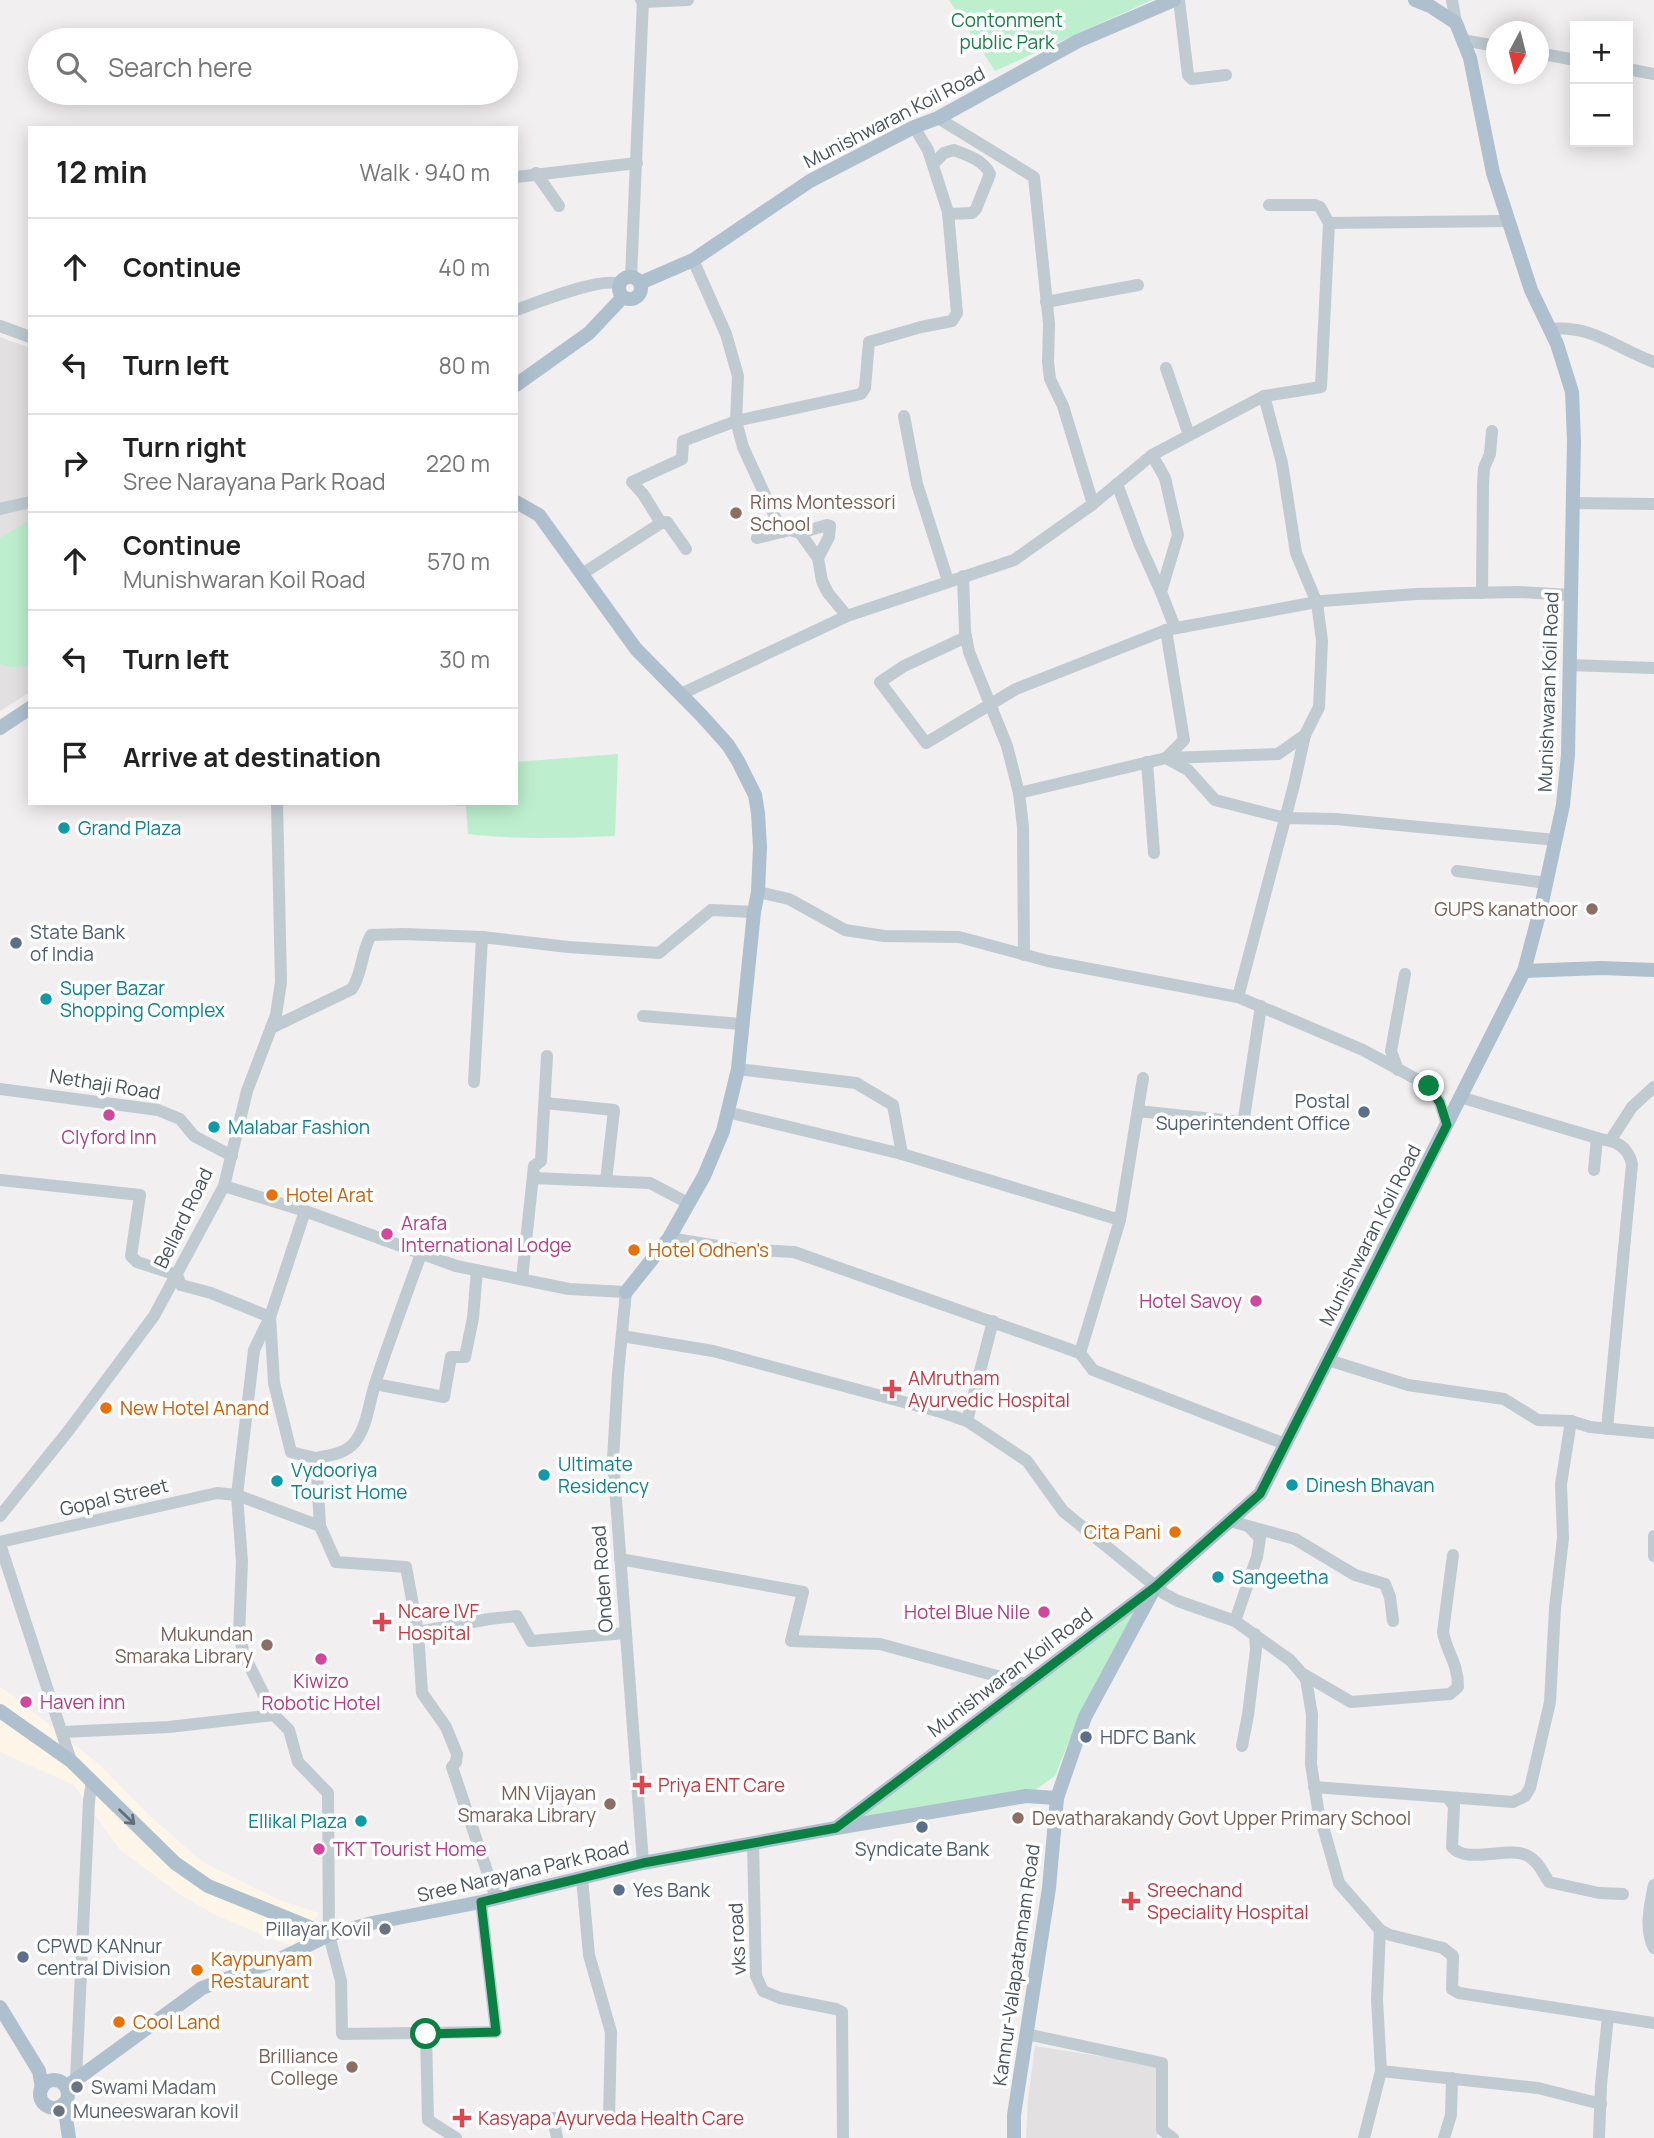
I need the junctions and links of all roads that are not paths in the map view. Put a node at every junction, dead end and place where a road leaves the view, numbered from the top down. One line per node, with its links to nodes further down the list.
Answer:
1 (688, 0): 6 (street)
2 (1174, 0): 15 (main road, Munishwaran Koil Road)
3 (1179, 0): 14 (street)
4 (1415, 0): 7 (main road)
5 (1452, 0): 7 (street)
6 (642, 1): 17 (street)
7 (1456, 23): 8 (main road, Munishwaran Koil Road)
8 (1463, 40): 9 (street); 24 (main road, Munishwaran Koil Road)
9 (1486, 44)
10 (1549, 55): 11 (street)
11 (1570, 59)
12 (1633, 70): 13 (street)
13 (1654, 74)
14 (1226, 75)
15 (938, 118): 16 (main road, Munishwaran Koil Road); 29 (street)
16 (914, 127): 18 (street); 26 (main road, Munishwaran Koil Road)
17 (637, 163): 19 (street); 27 (street)
18 (933, 164): 23 (street); 23 (street)
19 (536, 173): 20 (street); 22 (street)
20 (518, 177)
21 (1269, 205): 25 (street)
22 (559, 206)
23 (948, 214): 39 (street)
24 (1508, 220): 25 (street); 32 (main road, Munishwaran Koil Road)
25 (1329, 223): 37 (street)
26 (693, 260): 27 (main road, Munishwaran Koil Road); 39 (street)
27 (628, 285): 30 (street); 36 (main road, Munishwaran Koil Road)
28 (1138, 285): 29 (street)
29 (1046, 302): 47 (street)
30 (518, 309)
31 (0, 326): 33 (street)
32 (1550, 329): 34 (street); 46 (main road, Munishwaran Koil Road)
33 (28, 336)
34 (1654, 362)
35 (1166, 368): 41 (street)
36 (518, 384)
37 (1264, 396): 41 (street); 62 (street)
38 (904, 416): 58 (street)
39 (736, 421): 50 (street); 51 (street)
40 (1492, 430): 60 (street)
41 (1189, 435): 42 (street)
42 (1152, 455): 43 (street); 59 (street)
43 (1117, 484): 47 (street); 59 (street)
44 (28, 502): 49 (street)
45 (518, 503): 56 (main road)
46 (1573, 503): 48 (street); 61 (main road, Munishwaran Koil Road)
47 (1093, 504): 57 (street)
48 (1654, 504)
49 (0, 509)
50 (661, 523): 54 (street); 56 (street)
51 (782, 532): 52 (street); 53 (street)
52 (800, 533): 55 (street); 55 (street)
53 (757, 538)
54 (686, 549)
55 (818, 558): 63 (street)
56 (582, 574): 68 (main road)
57 (963, 576): 58 (street); 65 (street)
58 (948, 581): 63 (street)
59 (1161, 592): 64 (street)
60 (1482, 593): 61 (street); 62 (street)
61 (1571, 595): 66 (main road, Munishwaran Koil Road)
62 (1317, 603): 64 (street); 72 (street)
63 (847, 616): 68 (street)
64 (1170, 629): 69 (street); 73 (street)
65 (966, 637): 69 (street); 69 (street)
66 (1570, 664): 67 (street); 78 (main road, Munishwaran Koil Road)
67 (1654, 668)
68 (681, 694): 82 (main road)
69 (990, 704): 75 (street)
70 (28, 709): 71 (main road)
71 (1, 729)
72 (1305, 735): 73 (street); 77 (street)
73 (1166, 758): 74 (street); 77 (street)
74 (1147, 762): 75 (street); 79 (street)
75 (1019, 793): 85 (street)
76 (276, 805): 93 (street, Bellard Road)
77 (1285, 818): 78 (street); 89 (street)
78 (1556, 840): 81 (main road, Munishwaran Koil Road)
79 (1154, 853)
80 (1457, 871): 81 (street)
81 (1546, 883): 87 (main road, Munishwaran Koil Road)
82 (758, 892): 83 (main road); 85 (street)
83 (754, 912): 84 (street); 92 (main road)
84 (482, 937): 93 (street); 98 (street)
85 (1024, 955): 89 (street)
86 (1654, 970): 87 (main road)
87 (1524, 971): 101 (main road, Munishwaran Koil Road)
88 (1405, 974): 96 (street)
89 (1238, 997): 90 (street)
90 (1261, 1006): 96 (street); 103 (street)
91 (643, 1016): 92 (street)
92 (741, 1024): 95 (main road)
93 (271, 1028): 108 (street, Bellard Road)
94 (547, 1056): 102 (street)
95 (738, 1069): 104 (main road); 107 (street)
96 (1398, 1070): 105 (street)
97 (1143, 1079): 103 (street)
98 (474, 1082)
99 (1654, 1087): 106 (street)
100 (0, 1088): 108 (street, Nethaji Road)
101 (1460, 1097): 105 (main road, Munishwaran Koil Road); 106 (street)
102 (545, 1103): 110 (street); 112 (street)
103 (1138, 1111): 116 (street)
104 (727, 1112): 107 (street); 114 (main road)
105 (1447, 1125): 127 (main road, Munishwaran Koil Road)
106 (1604, 1140): 109 (street); 131 (street)
107 (902, 1154): 116 (street)
108 (232, 1156): 113 (street, Bellard Road)
109 (1594, 1170)
110 (533, 1178): 112 (street); 121 (street)
111 (0, 1180): 120 (street)
112 (606, 1181): 114 (street)
113 (224, 1186): 115 (street); 120 (street, Bellard Road)
114 (688, 1203): 117 (main road)
115 (305, 1211): 118 (street); 123 (street)
116 (1120, 1220): 126 (street)
117 (669, 1238): 122 (main road); 124 (street)
118 (421, 1254): 119 (street); 128 (street)
119 (477, 1270): 121 (street); 128 (street)
120 (177, 1275): 123 (street); 136 (street, Bellard Road)
121 (522, 1279): 122 (street)
122 (626, 1292): 125 (street, Onden Road)
123 (270, 1317): 134 (street); 135 (street)
124 (993, 1321): 126 (street); 129 (street)
125 (622, 1336): 129 (street); 144 (street, Onden Road)
126 (1080, 1353): 133 (street)
127 (1328, 1360): 130 (street); 133 (main road, Munishwaran Koil Road)
128 (375, 1384): 134 (street)
129 (967, 1421): 145 (street)
130 (1571, 1421): 131 (street); 161 (street)
131 (1607, 1429): 132 (street)
132 (1654, 1433)
133 (1285, 1444): 137 (main road, Munishwaran Koil Road)
134 (316, 1458): 138 (street)
135 (237, 1495): 138 (street); 141 (street, Gopal Street); 154 (street)
136 (0, 1516)
137 (1230, 1521): 139 (street); 145 (main road, Munishwaran Koil Road)
138 (320, 1526): 148 (street)
139 (1248, 1527): 146 (street); 147 (street)
140 (1654, 1536): 143 (street)
141 (0, 1543): 155 (street)
142 (1453, 1555): 151 (street)
143 (1654, 1556)
144 (620, 1559): 149 (street, Onden Road); 152 (street)
145 (1155, 1587): 146 (street); 152 (main road, Munishwaran Koil Road); 160 (main road, Kannur-Valapatannam Road)
146 (1236, 1621): 150 (street)
147 (1393, 1621)
148 (418, 1632): 149 (street); 168 (street)
149 (626, 1633): 164 (street, Onden Road)
150 (1255, 1634): 151 (street); 156 (street)
151 (1303, 1674): 159 (street)
152 (1026, 1684): 162 (main road, Munishwaran Koil Road)
153 (0, 1711): 157 (main road)
154 (274, 1715): 155 (street); 171 (street)
155 (62, 1732): 157 (street)
156 (1241, 1746)
157 (71, 1761): 158 (main road)
158 (92, 1781): 171 (main road, one-way to 171); 180 (street)
159 (1314, 1787): 161 (street); 170 (street)
160 (1057, 1798): 162 (main road, Sree Narayana Park Road); 177 (main road, Kannur-Valapatannam Road)
161 (1447, 1798): 167 (street)
162 (836, 1828): 163 (main road, Sree Narayana Park Road)
163 (753, 1843): 164 (main road, Sree Narayana Park Road); 188 (street, vks road)
164 (643, 1863): 165 (main road, Sree Narayana Park Road)
165 (582, 1878): 168 (main road, Sree Narayana Park Road); 183 (street)
166 (1654, 1885): 172 (street)
167 (1623, 1894)
168 (496, 1898): 169 (main road, Sree Narayana Park Road)
169 (481, 1902): 171 (main road, Sree Narayana Park Road); 176 (street)
170 (1380, 1930): 174 (street); 178 (street)
171 (329, 1935): 176 (street); 180 (main road, Sree Narayana Park Road)
172 (1654, 1948)
173 (0, 2007): 180 (main road)
174 (1608, 2016): 175 (street); 181 (street)
175 (1654, 2023)
176 (426, 2034): 186 (street)
177 (1026, 2034): 189 (main road, Kannur-Valapatannam Road); 190 (street)
178 (1381, 2071): 179 (street); 191 (street)
179 (1452, 2078): 181 (street); 192 (street)
180 (59, 2084): 182 (main road); 182 (main road)
181 (1601, 2104): 193 (street)
182 (57, 2105): 185 (main road)
183 (609, 2119): 184 (street); 187 (street)
184 (623, 2119)
185 (66, 2138)
186 (456, 2138)
187 (557, 2138)
188 (843, 2138)
189 (1014, 2138)
190 (1173, 2138)
191 (1364, 2138)
192 (1444, 2138)
193 (1599, 2138)

